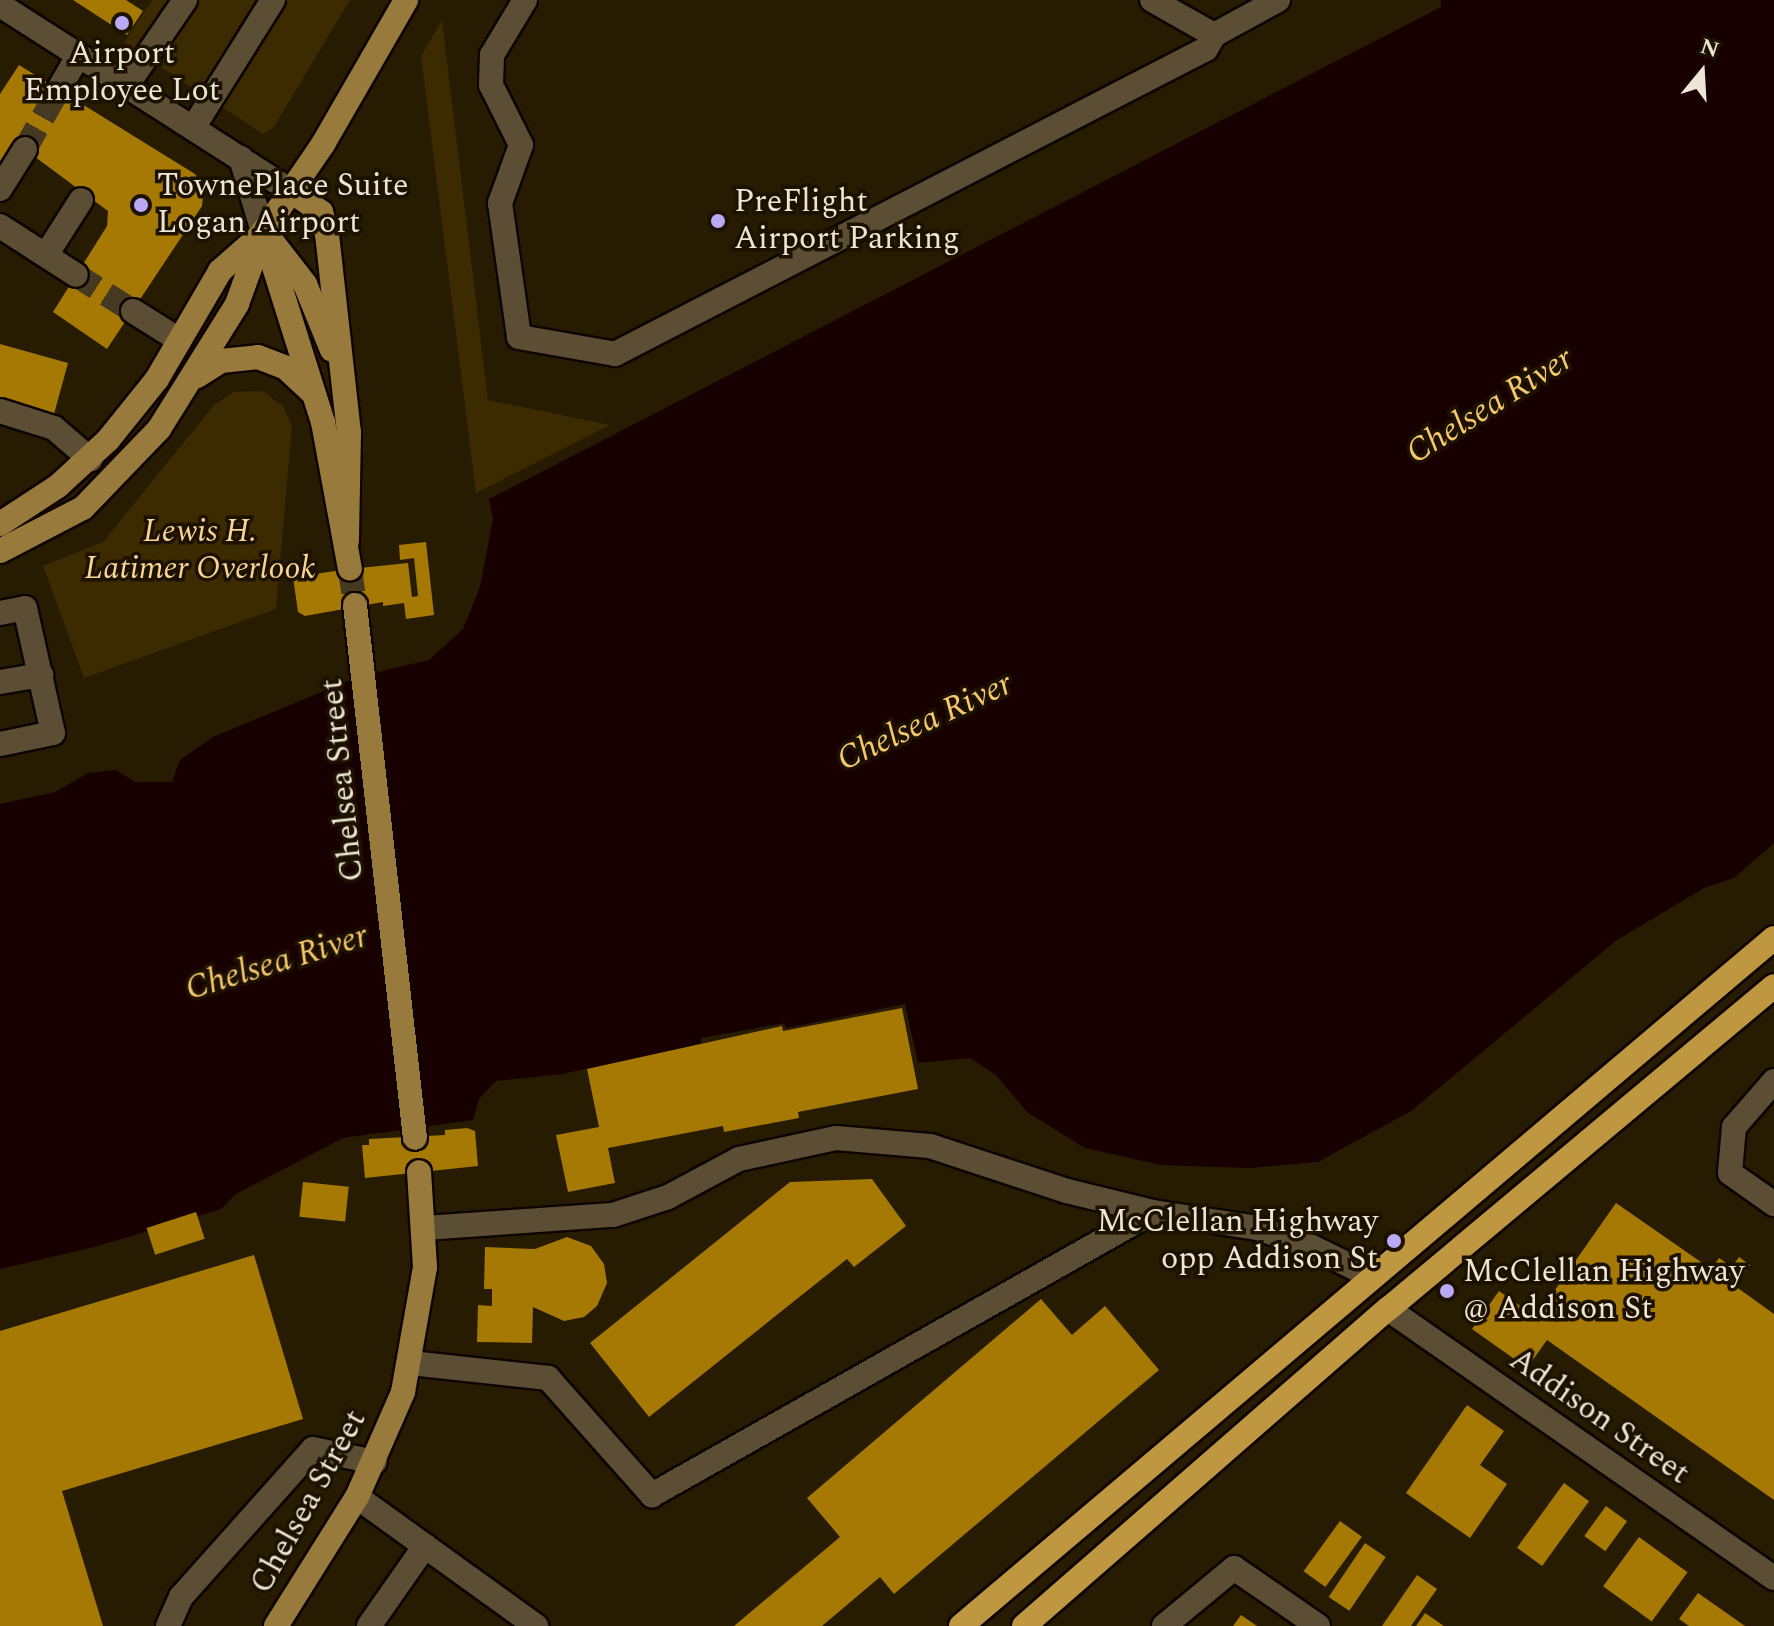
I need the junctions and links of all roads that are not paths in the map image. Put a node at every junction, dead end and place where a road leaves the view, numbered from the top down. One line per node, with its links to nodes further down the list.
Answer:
1 (185, 0): 11 (street)
2 (295, 0): 8 (street)
3 (406, 0): 17 (main road)
4 (525, 0): 9 (street)
5 (1152, 0): 9 (street)
6 (1278, 0): 9 (street)
7 (0, 5): 10 (street)
8 (268, 8): 13 (street)
9 (1214, 35)
10 (79, 55): 11 (street); 12 (street)
11 (127, 85): 13 (street)
12 (59, 89)
13 (193, 128): 15 (street)
14 (25, 149): 16 (street)
15 (241, 158): 17 (street); 20 (street)
16 (0, 189)
17 (291, 191): 20 (main road); 27 (main road)
18 (81, 200): 21 (street)
19 (0, 226): 21 (street)
20 (263, 232): 24 (main road); 25 (main road); 26 (main road); 27 (main road)
21 (46, 255): 22 (street)
22 (76, 275)
23 (133, 311): 24 (street)
24 (179, 340): 29 (main road)
25 (195, 377): 26 (main road); 32 (main road)
26 (315, 397): 31 (main road)
27 (347, 406): 31 (main road)
28 (0, 411): 29 (street)
29 (90, 459): 30 (main road)
30 (0, 524)
31 (347, 541): 33 (main road)
32 (0, 551)
33 (350, 569)
34 (355, 605): 42 (main road, Chelsea Street)
35 (0, 613): 36 (street)
36 (41, 675): 37 (street); 38 (street)
37 (0, 682)
38 (0, 744)
39 (1774, 938): 47 (highway)
40 (1774, 986): 48 (highway)
41 (1774, 1081): 44 (street)
42 (415, 1138)
43 (419, 1172): 46 (main road, Chelsea Street)
44 (1774, 1204)
45 (1153, 1212): 46 (street); 47 (street); 49 (street)
46 (425, 1228): 49 (main road, Chelsea Street)
47 (1371, 1276): 58 (highway)
48 (1388, 1309): 53 (street, Addison Street); 59 (highway)
49 (411, 1363): 50 (main road, Chelsea Street)
50 (375, 1462): 51 (main road, Chelsea Street); 54 (street)
51 (357, 1497): 52 (street); 55 (main road, Chelsea Street)
52 (425, 1546): 56 (street); 57 (street)
53 (1774, 1578)
54 (168, 1626)
55 (276, 1626)
56 (369, 1626)
57 (536, 1626)
58 (961, 1626)
59 (1024, 1626)
60 (1164, 1626): 61 (street)
61 (1318, 1626)

